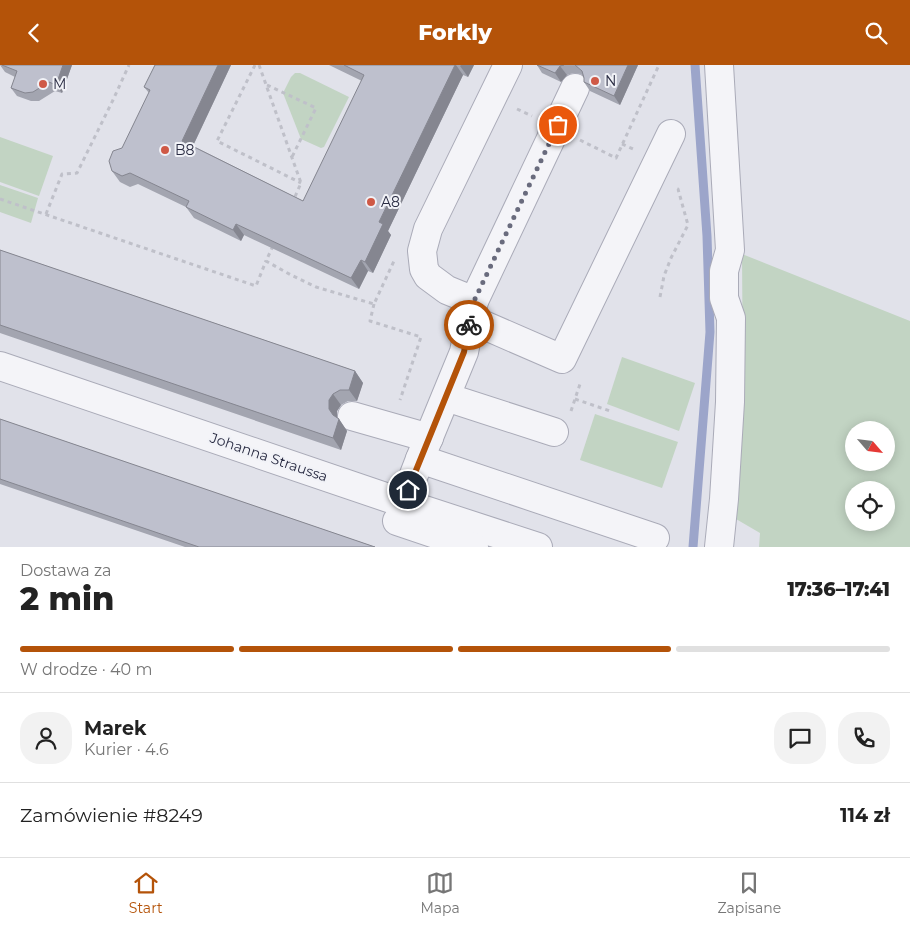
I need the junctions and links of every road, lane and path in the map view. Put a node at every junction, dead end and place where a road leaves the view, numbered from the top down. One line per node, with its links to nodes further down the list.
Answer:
1 (128, 65): 14 (path)
2 (255, 65): 11 (path)
3 (259, 65): 6 (path)
4 (508, 65): 20 (lane)
5 (718, 65): 34 (lane)
6 (266, 85): 9 (path); 9 (path)
7 (575, 88): 20 (lane)
8 (671, 134): 10 (lane)
9 (292, 157): 11 (path)
10 (651, 176): 18 (path); 21 (lane)
11 (301, 183): 13 (path)
12 (0, 199): 14 (path)
13 (294, 200)
14 (46, 214): 17 (path)
15 (274, 243): 17 (path)
16 (397, 255): 19 (path)
17 (266, 261): 19 (path)
18 (660, 297)
19 (374, 305): 29 (path)
20 (472, 310): 21 (lane); 24 (lane)
21 (562, 359): 25 (path)
22 (0, 366): 30 (lane, Johanna Straussa)
23 (0, 386): 32 (lane, Johanna Straussa)
24 (446, 397): 28 (lane); 29 (lane)
25 (575, 399): 26 (path); 28 (path)
26 (610, 411)
27 (352, 416): 29 (lane)
28 (554, 432)
29 (419, 443): 30 (lane); 31 (lane)
30 (403, 503): 33 (lane, Johanna Straussa)
31 (655, 538)
32 (474, 547)
33 (538, 547)
34 (719, 547)

